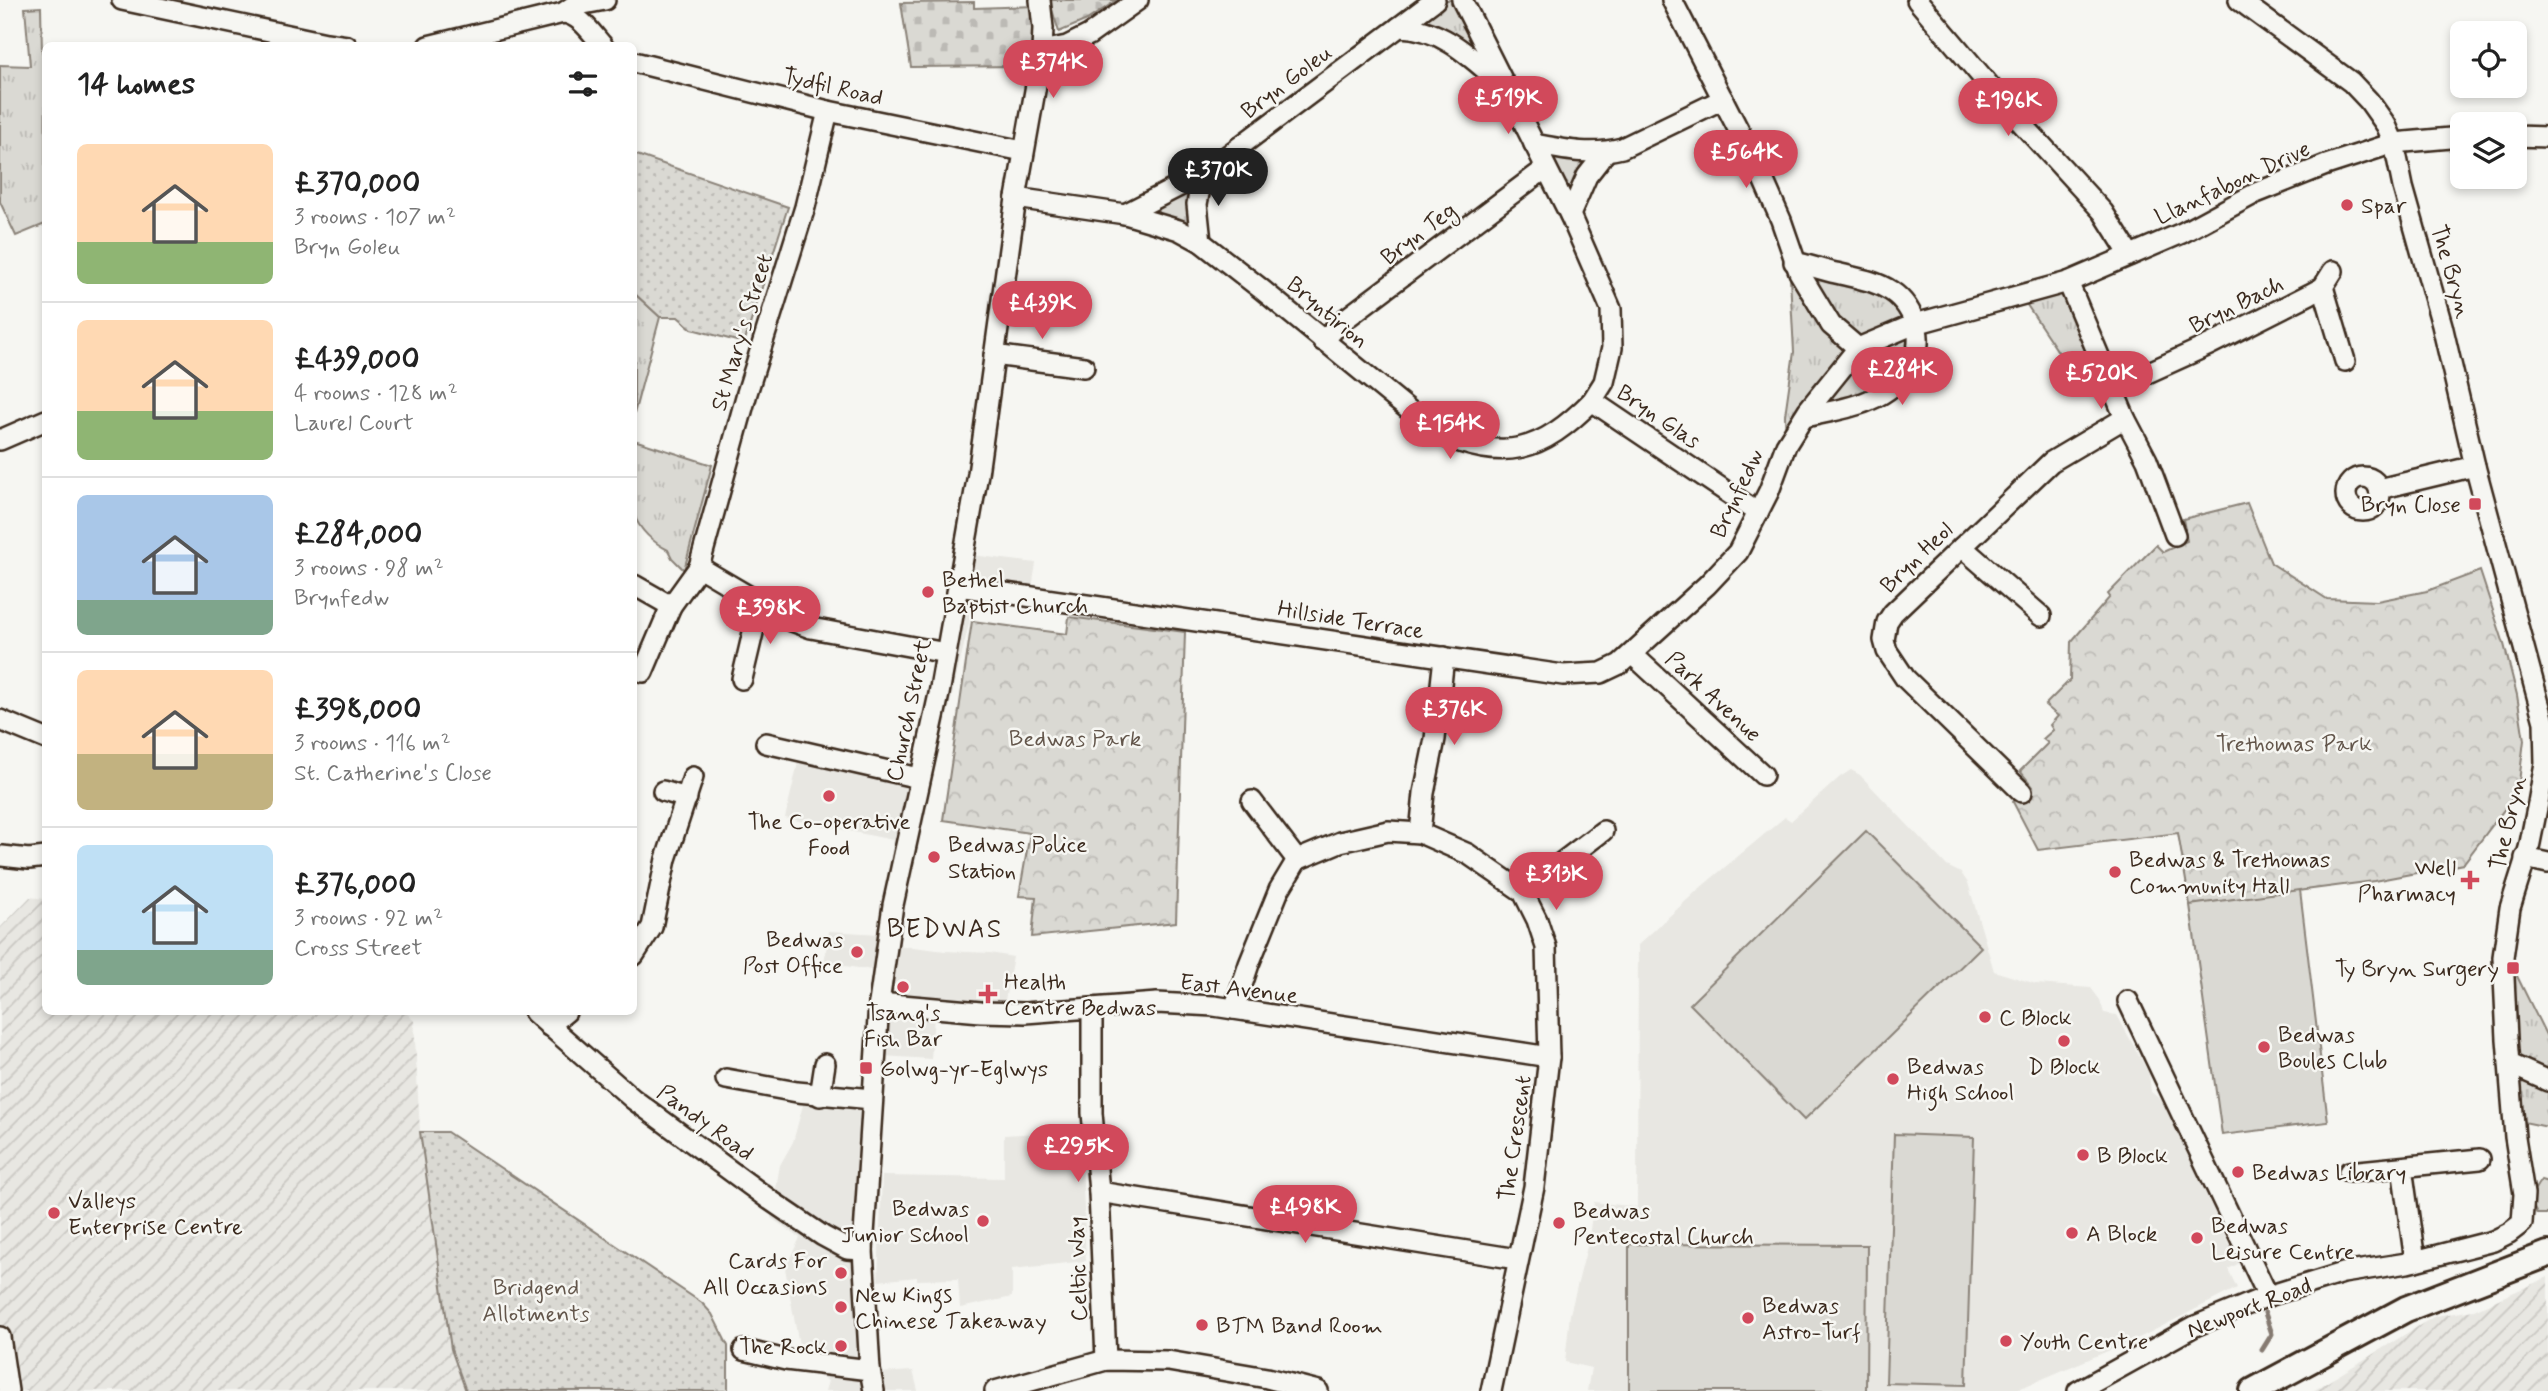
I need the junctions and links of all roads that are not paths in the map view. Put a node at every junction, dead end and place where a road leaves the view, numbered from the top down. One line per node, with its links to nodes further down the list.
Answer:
1 (122, 0): 12 (street)
2 (605, 0): 10 (street)
3 (1040, 0): 15 (street, Church Street)
4 (1138, 0): 15 (street)
5 (1435, 0): 11 (street, Bryn Goleu)
6 (1462, 0): 17 (street, Bryn Glas)
7 (1672, 0): 18 (street)
8 (1917, 0): 33 (street)
9 (2239, 0): 23 (street, The Bryn)
10 (563, 13): 13 (street); 14 (street)
11 (1399, 27): 17 (street, Bryn Glas); 28 (street, Bryn Goleu)
12 (321, 42)
13 (452, 42)
14 (599, 42)
15 (1042, 51): 25 (street, Church Street)
16 (637, 63): 19 (street, Tydfil Road)
17 (1504, 87): 24 (street, Bryn Glas)
18 (1723, 100): 26 (street); 34 (street)
19 (828, 111): 25 (street, Tydfil Road); 53 (street, St Mary's Street)
20 (2527, 136): 21 (street)
21 (2548, 136)
22 (2450, 139): 23 (street, Llanfabon Drive)
23 (2394, 143): 33 (street, Llanfabon Drive); 48 (street, The Bryn)
24 (1534, 144): 26 (street); 27 (street, Bryn Glas)
25 (1023, 152): 29 (street, Church Street)
26 (1605, 153): 31 (street)
27 (1546, 168): 31 (street, Bryn Glas); 37 (street, Bryn Teg)
28 (1203, 174): 30 (street, Bryn Goleu); 32 (street)
29 (1016, 198): 30 (street, Bryntirion); 39 (street, Church Street)
30 (1125, 214): 32 (street, Bryntirion)
31 (1570, 215): 43 (street, Bryn Glas)
32 (1201, 242): 37 (street, Bryntirion)
33 (2130, 255): 35 (street, Llanfabon Drive)
34 (1794, 262): 36 (street); 38 (street)
35 (2068, 282): 36 (street, Brynfedw); 42 (street)
36 (1915, 324): 38 (street, Brynfedw); 44 (street)
37 (1324, 341): 43 (street, Bryntirion)
38 (1858, 348): 44 (street, Brynfedw)
39 (994, 355): 41 (street); 56 (street, Church Street)
40 (2345, 361): 42 (street, Bryn Bach)
41 (1084, 367)
42 (2114, 388): 45 (street)
43 (1592, 401): 50 (street, Bryn Glas)
44 (1804, 417): 50 (street, Brynfedw)
45 (2125, 418): 51 (street); 52 (street, Bryn Heol)
46 (42, 422): 47 (street)
47 (0, 440)
48 (2475, 466): 49 (street); 79 (street, The Bryn)
49 (2379, 489)
50 (1758, 513): 54 (street, Brynfedw)
51 (2175, 535)
52 (1962, 547): 59 (street); 72 (street, Bryn Heol)
53 (699, 567): 57 (street); 58 (street, St Mary's Street)
54 (1707, 585): 61 (street, Hillside Terrace)
55 (637, 586): 58 (street)
56 (958, 586): 60 (street, Church Street); 62 (street, Hillside Terrace)
57 (760, 603): 60 (street); 64 (street)
58 (671, 607): 63 (street, St Mary's Street)
59 (2040, 615)
60 (946, 653): 70 (street, Church Street)
61 (1632, 654): 62 (street, Hillside Terrace); 68 (street, Park Avenue)
62 (1444, 657): 76 (street)
63 (643, 672)
64 (742, 678)
65 (0, 720): 66 (street)
66 (42, 737)
67 (766, 743): 70 (street)
68 (1763, 775)
69 (694, 777): 73 (street)
70 (919, 778): 85 (street, Church Street)
71 (663, 792): 73 (street)
72 (2022, 792)
73 (687, 798): 83 (street)
74 (1252, 801): 80 (street)
75 (1603, 831): 82 (street)
76 (1420, 833): 80 (street, The Crescent); 82 (street, The Crescent)
77 (2, 856): 78 (street)
78 (42, 857)
79 (2525, 858): 81 (street); 93 (street, The Bryn)
80 (1297, 860): 87 (street)
81 (2548, 863)
82 (1523, 892): 91 (street, The Crescent)
83 (637, 950)
84 (2128, 1000): 107 (street)
85 (880, 1003): 86 (street, East Avenue); 97 (street, Church Street)
86 (1092, 1008): 87 (street, East Avenue); 101 (street, Celtic Way)
87 (1234, 1009): 91 (street, East Avenue)
88 (537, 1015): 90 (street, Pandy Road)
89 (563, 1015): 90 (street)
90 (550, 1026): 103 (street, Pandy Road)
91 (1549, 1057): 105 (street, The Crescent)
92 (825, 1064): 96 (street)
93 (2510, 1065): 95 (street); 102 (street, The Bryn)
94 (726, 1079): 96 (street)
95 (2548, 1081)
96 (820, 1096): 97 (street)
97 (872, 1099): 103 (street, Church Street)
98 (2480, 1159): 99 (street)
99 (2402, 1167): 100 (street); 106 (street)
100 (2349, 1172)
101 (1099, 1192): 105 (street); 110 (street, Celtic Way)
102 (2524, 1194): 106 (street, Newport Road)
103 (863, 1250): 111 (street, Church Street)
104 (2548, 1254): 118 (main road)
105 (1517, 1259): 116 (street, The Crescent)
106 (2414, 1261): 107 (street, Newport Road)
107 (2268, 1296): 117 (street, Newport Road)
108 (0, 1337): 112 (street)
109 (744, 1350): 111 (street)
110 (1106, 1360): 114 (street); 115 (street)
111 (870, 1370): 113 (street, Church Street)
112 (8, 1391)
113 (874, 1391)
114 (995, 1391)
115 (1318, 1391)
116 (1491, 1391)
117 (2078, 1391)
118 (2253, 1391)

